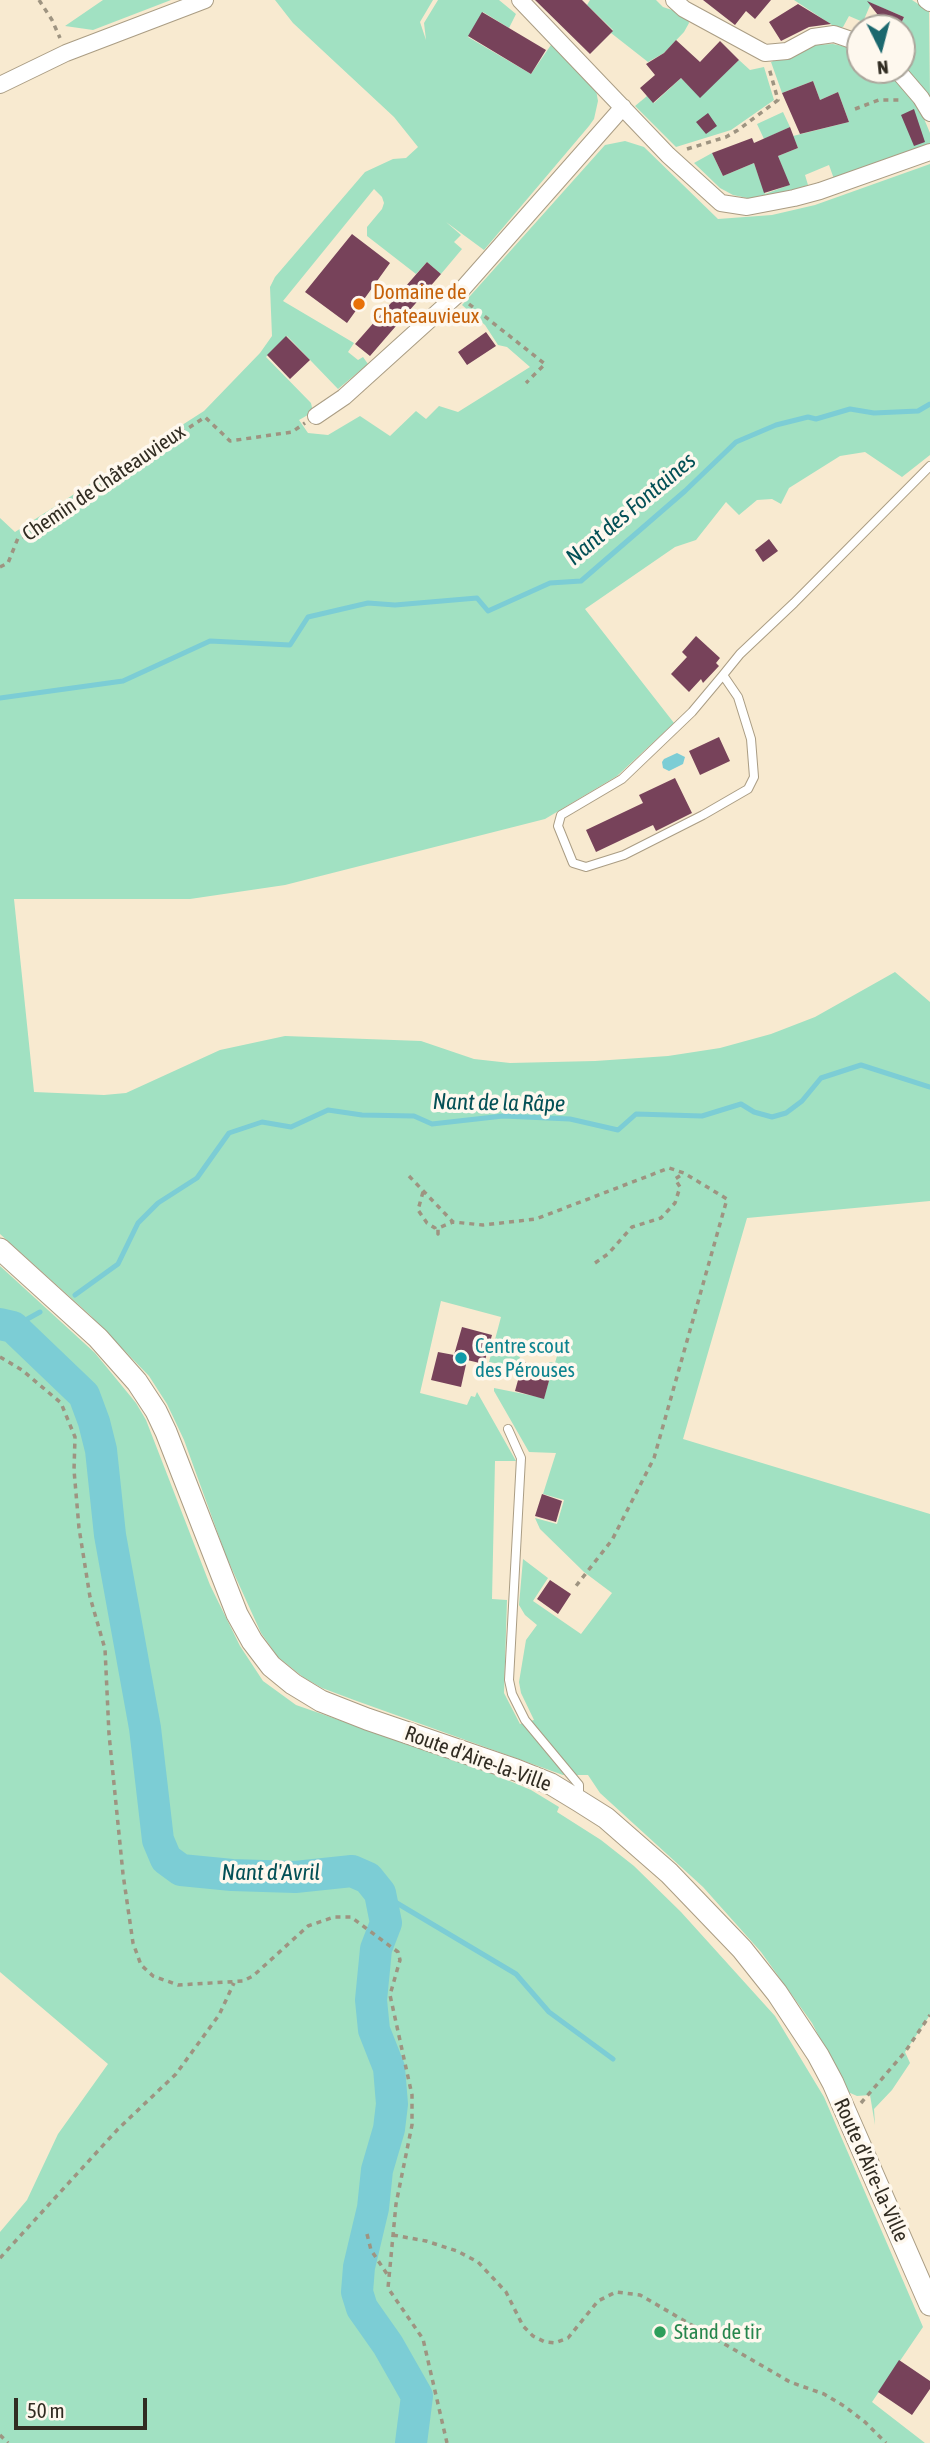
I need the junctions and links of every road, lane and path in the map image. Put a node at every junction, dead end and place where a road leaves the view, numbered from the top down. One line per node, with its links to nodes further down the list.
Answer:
1 (39, 0): 7 (path)
2 (205, 0): 7 (street)
3 (520, 0): 11 (street)
4 (674, 0): 6 (street)
5 (846, 38): 6 (street)
6 (765, 52): 15 (path)
7 (66, 53): 9 (street)
8 (909, 84): 10 (street)
9 (0, 85)
10 (921, 98): 12 (path); 13 (street)
11 (623, 107): 15 (street); 16 (street)
12 (855, 109)
13 (930, 113)
14 (930, 152): 15 (street)
15 (668, 155)
16 (458, 294): 17 (path); 18 (street)
17 (526, 383)
18 (316, 416): 20 (path, Chemin de Châteauvieux)
19 (930, 466): 21 (lane)
20 (0, 566)
21 (723, 675): 21 (lane)
22 (684, 1173): 25 (path); 27 (path); 30 (path)
23 (409, 1176): 24 (path)
24 (423, 1192): 25 (path); 25 (path)
25 (453, 1222)
26 (0, 1249): 31 (street, Route d'Aire-la-Ville)
27 (595, 1263)
28 (0, 1357): 32 (path)
29 (508, 1429): 31 (lane)
30 (576, 1586)
31 (579, 1801): 39 (street, Route d'Aire-la-Ville)
32 (234, 1983): 36 (path); 37 (path)
33 (930, 2015): 34 (path)
34 (870, 2095)
35 (368, 2234): 38 (path)
36 (393, 2235): 38 (path); 43 (path)
37 (0, 2258)
38 (388, 2276): 42 (path)
39 (930, 2305)
40 (0, 2435): 41 (path)
41 (8, 2443)
42 (447, 2443)
43 (886, 2443)

